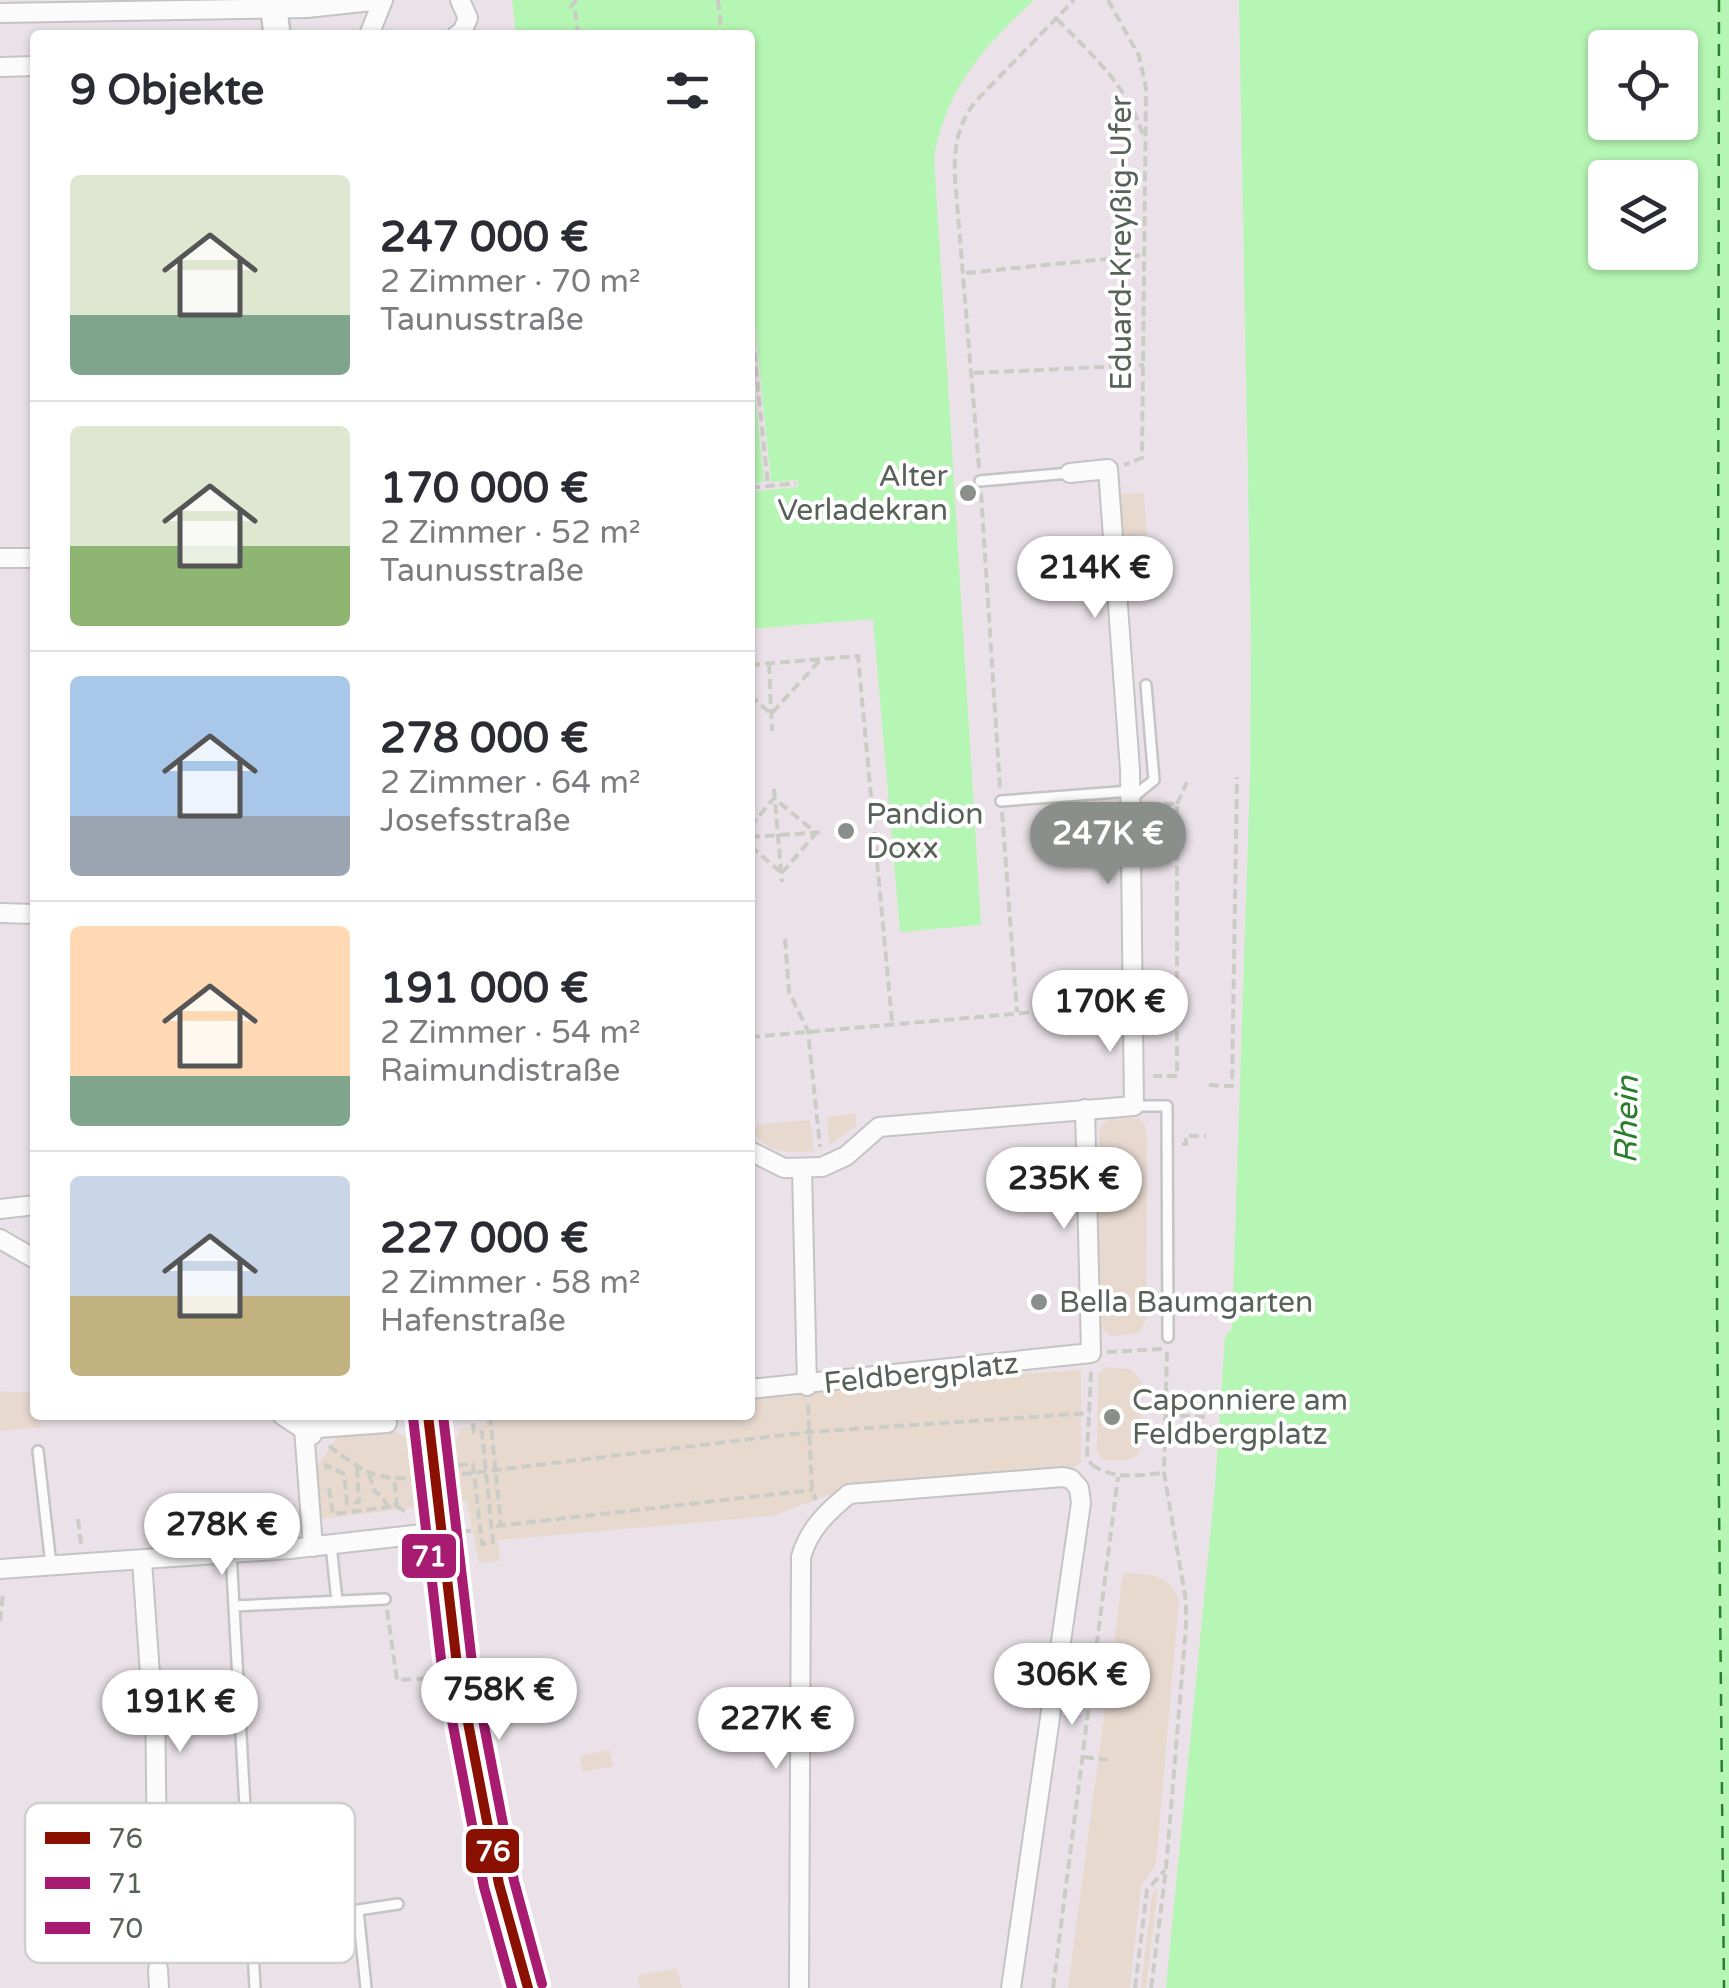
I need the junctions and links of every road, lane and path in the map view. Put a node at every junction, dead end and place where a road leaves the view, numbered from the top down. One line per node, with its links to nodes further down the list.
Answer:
1 (382, 0): 7 (street); 11 (street)
2 (460, 0): 12 (street)
3 (577, 0): 13 (path)
4 (718, 0): 14 (path)
5 (1074, 0): 9 (path)
6 (1108, 0): 17 (path, Eduard-Kreyßig-Ufer)
7 (274, 4): 8 (street); 10 (main road)
8 (0, 13)
9 (1056, 18): 17 (path); 19 (path)
10 (277, 30)
11 (371, 30)
12 (463, 30)
13 (577, 30)
14 (721, 30)
15 (30, 66): 16 (street)
16 (0, 67)
17 (1145, 144): 18 (path, Eduard-Kreyßig-Ufer)
18 (1146, 255): 19 (path); 21 (path, Eduard-Kreyßig-Ufer)
19 (964, 273): 22 (path)
20 (755, 357): 27 (path)
21 (1144, 365): 22 (path); 23 (path, Eduard-Kreyßig-Ufer)
22 (971, 374): 25 (path)
23 (1108, 469): 24 (street); 42 (street)
24 (1070, 473): 25 (lane)
25 (980, 481): 43 (path)
26 (796, 483): 27 (path)
27 (768, 486): 28 (path)
28 (755, 487)
29 (0, 558): 30 (street)
30 (30, 558)
31 (821, 659): 32 (path); 36 (path); 63 (path)
32 (769, 664): 33 (path); 36 (path)
33 (755, 665)
34 (1146, 685): 42 (lane)
35 (755, 700): 36 (path)
36 (771, 714): 37 (path)
37 (772, 730)
38 (1237, 777): 57 (path)
39 (1187, 782): 44 (path)
40 (774, 789): 41 (path)
41 (774, 798): 45 (path); 47 (path); 48 (path)
42 (1131, 798): 43 (lane); 44 (path); 60 (street)
43 (1000, 801): 62 (path)
44 (1178, 804): 59 (path)
45 (755, 821)
46 (825, 832): 47 (path)
47 (816, 833): 48 (path); 51 (path)
48 (778, 836): 49 (path); 51 (path)
49 (755, 838)
50 (755, 850): 51 (path)
51 (782, 873): 52 (path)
52 (782, 882)
53 (0, 913): 54 (street)
54 (30, 914)
55 (785, 939): 64 (path)
56 (1224, 999): 57 (path)
57 (1234, 999): 67 (path)
58 (1187, 1001): 59 (path)
59 (1179, 1002): 60 (path); 66 (path)
60 (1133, 1004): 66 (street)
61 (1070, 1008): 62 (path)
62 (1017, 1012): 63 (path)
63 (892, 1022): 64 (path)
64 (808, 1031): 65 (path); 73 (path)
65 (755, 1036)
66 (1134, 1076): 68 (street)
67 (1208, 1085)
68 (1134, 1106): 69 (street); 79 (lane)
69 (1086, 1109): 73 (street); 80 (street)
70 (1206, 1136): 71 (path)
71 (1186, 1144)
72 (755, 1154): 74 (street)
73 (822, 1167): 74 (street)
74 (802, 1169): 81 (street)
75 (30, 1206): 76 (street)
76 (0, 1209)
77 (0, 1238): 78 (street)
78 (30, 1256)
79 (1168, 1337)
80 (1091, 1354): 81 (street, Feldbergplatz); 83 (path); 84 (path)
81 (807, 1386): 82 (street, Feldbergplatz); 90 (path)
82 (755, 1389)
83 (1090, 1413): 90 (path); 103 (path)
84 (1166, 1415): 85 (path); 100 (path)
85 (1209, 1418)
86 (289, 1420): 91 (street)
87 (473, 1420): 99 (path)
88 (491, 1420): 96 (path)
89 (387, 1423): 91 (street)
90 (809, 1432): 96 (path); 106 (path)
91 (310, 1434): 93 (path); 112 (street)
92 (38, 1450): 116 (lane)
93 (345, 1458): 94 (path); 97 (path)
94 (356, 1466): 97 (path); 98 (path)
95 (443, 1466): 101 (path); 102 (path, bridge); 105 (path, bridge)
96 (496, 1473): 99 (path); 106 (path)
97 (344, 1474): 108 (path)
98 (370, 1474): 104 (path); 104 (path)
99 (488, 1474): 101 (path); 101 (path)
100 (1164, 1474): 103 (path); 128 (path)
101 (475, 1475): 102 (path)
102 (448, 1476): 105 (path, bridge)
103 (1118, 1476): 124 (path)
104 (392, 1478): 105 (path)
105 (422, 1478)
106 (812, 1490): 110 (path)
107 (438, 1505): 111 (main road)
108 (408, 1512)
109 (78, 1519): 113 (path)
110 (818, 1523): 134 (street); 135 (street)
111 (459, 1531): 112 (street); 133 (main road)
112 (322, 1546): 114 (street); 120 (lane)
113 (82, 1549)
114 (231, 1553): 115 (street); 121 (lane)
115 (142, 1561): 116 (street); 126 (street)
116 (51, 1568): 117 (street)
117 (0, 1569)
118 (3, 1594): 122 (path)
119 (385, 1598): 120 (lane); 123 (path)
120 (336, 1601): 121 (lane)
121 (234, 1606): 127 (lane)
122 (0, 1621)
123 (432, 1678)
124 (1084, 1757): 125 (path); 136 (path)
125 (1107, 1760)
126 (156, 1803)
127 (245, 1803)
128 (1166, 1869): 137 (path); 138 (path)
129 (398, 1904): 132 (lane)
130 (255, 1963): 131 (lane)
131 (256, 1988)
132 (366, 1988)
133 (528, 1988)
134 (799, 1988)
135 (1011, 1988)
136 (1052, 1988)
137 (1135, 1988)
138 (1151, 1988)

